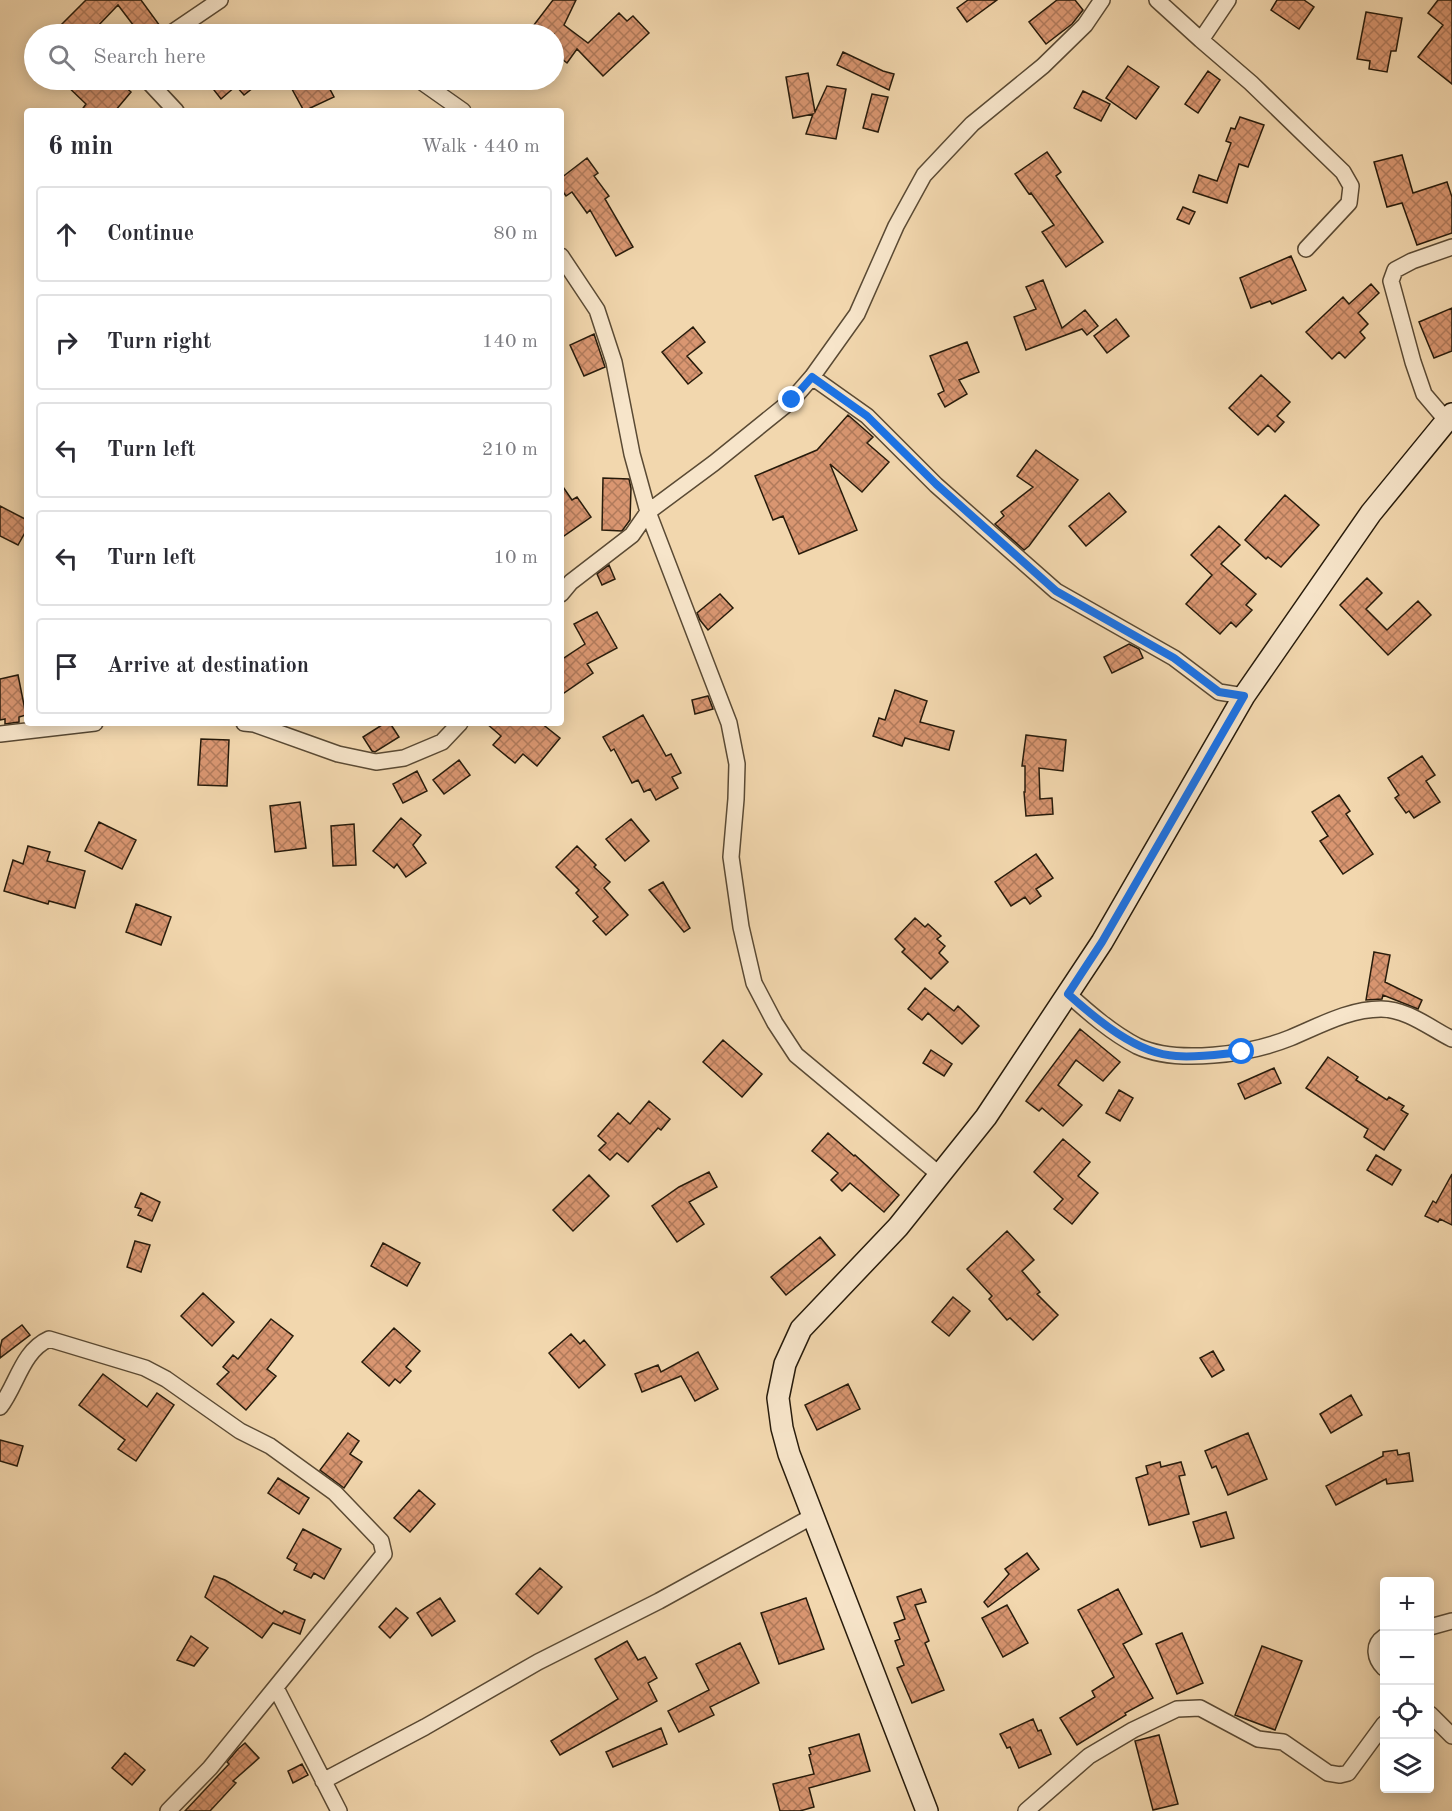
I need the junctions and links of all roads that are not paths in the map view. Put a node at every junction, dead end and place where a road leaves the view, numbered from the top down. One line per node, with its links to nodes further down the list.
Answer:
1 (220, 0): 5 (street)
2 (1102, 0): 14 (street)
3 (1157, 0): 6 (street)
4 (1228, 0): 6 (street)
5 (185, 24)
6 (1201, 40): 12 (street)
7 (156, 90): 9 (street)
8 (433, 90): 10 (street)
9 (173, 108)
10 (459, 108)
11 (1452, 247): 15 (street)
12 (1306, 249)
13 (564, 260): 16 (street)
14 (812, 377): 16 (street); 18 (street)
15 (1450, 417): 18 (main road)
16 (648, 512): 17 (street); 25 (street)
17 (564, 590)
18 (1244, 696): 23 (main road)
19 (69, 726): 22 (street)
20 (260, 726): 21 (street)
21 (457, 726)
22 (0, 734)
23 (1068, 994): 24 (street); 25 (main road)
24 (1452, 1039)
25 (940, 1175): 27 (main road)
26 (0, 1407): 32 (street)
27 (813, 1516): 36 (street); 39 (main road)
28 (1452, 1621): 29 (street)
29 (1434, 1626)
30 (1380, 1640): 31 (street)
31 (1380, 1663)
32 (276, 1688): 36 (street); 37 (street)
33 (1434, 1718): 35 (street)
34 (1380, 1729): 40 (street)
35 (1452, 1736)
36 (323, 1781): 38 (street)
37 (168, 1811)
38 (339, 1811)
39 (927, 1811)
40 (1026, 1811)

